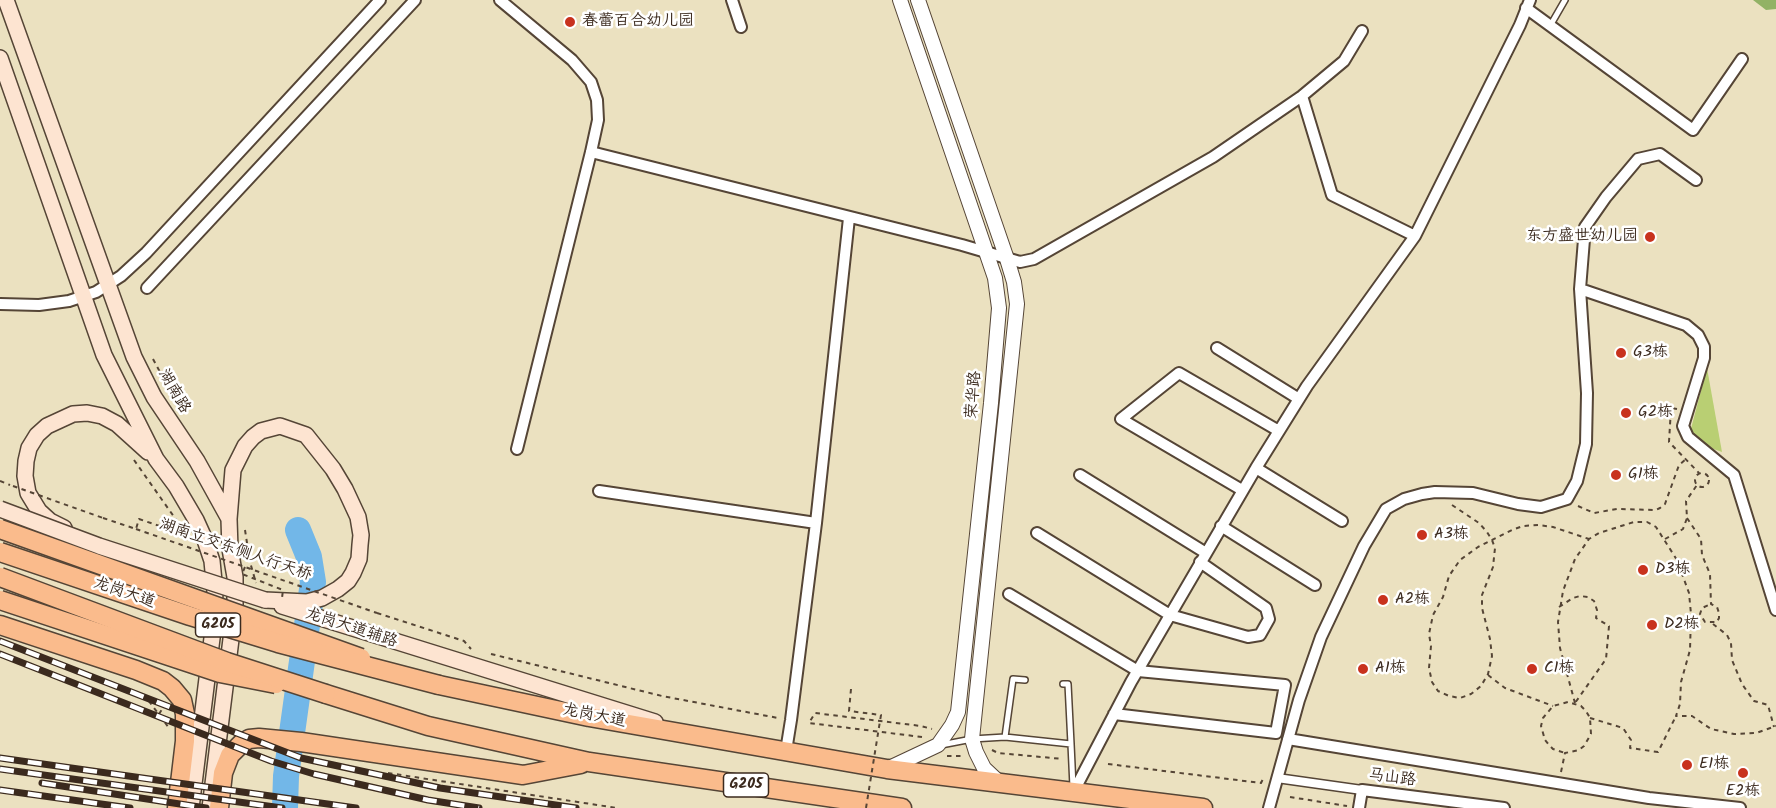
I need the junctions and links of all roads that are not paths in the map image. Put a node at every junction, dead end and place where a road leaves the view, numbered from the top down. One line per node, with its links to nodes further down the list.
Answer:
1 (6, 0): 22 (main road, 湖南路)
2 (380, 0): 22 (street)
3 (415, 0): 23 (street)
4 (500, 0): 16 (street)
5 (732, 0): 11 (street)
6 (900, 0): 20 (street, 荣华路)
7 (918, 0): 21 (street, 荣华路)
8 (1565, 0): 10 (lane)
9 (1528, 4): 10 (street); 19 (street)
10 (1550, 26): 14 (street)
11 (741, 27)
12 (1362, 31): 15 (street)
13 (0, 58): 25 (main road)
14 (1742, 59)
15 (1302, 96): 19 (street); 21 (street)
16 (591, 152): 18 (street); 30 (street)
17 (1696, 180): 24 (street)
18 (849, 218): 20 (street); 39 (street)
19 (1415, 236): 28 (street)
20 (987, 252): 21 (street); 65 (street, 荣华路)
21 (1007, 259): 62 (street, 荣华路)
22 (107, 286): 25 (street); 37 (main road, 湖南路)
23 (147, 288)
24 (1580, 289): 51 (street); 63 (street)
25 (84, 297): 26 (street); 31 (main road)
26 (0, 304)
27 (1217, 348): 28 (street)
28 (1299, 399): 29 (street)
29 (1279, 431): 32 (street); 34 (street)
30 (517, 449)
31 (156, 459): 43 (main road); 75 (main road)
32 (1256, 468): 34 (street); 38 (street)
33 (1080, 475): 45 (street)
34 (1242, 490): 40 (street)
35 (599, 491): 39 (street)
36 (0, 509): 43 (main road, 龙岗大道辅路, bridge)
37 (237, 521): 48 (main road, bridge); 76 (main road, 湖南路)
38 (1342, 521)
39 (816, 523): 66 (street)
40 (1221, 526): 45 (street); 47 (street)
41 (0, 529): 57 (main road, 龙岗大道辅路, bridge)
42 (1037, 532): 52 (street)
43 (99, 546): 48 (main road, 龙岗大道辅路, bridge)
44 (0, 552): 57 (main road, 龙岗大道 / G205, bridge)
45 (1203, 558): 52 (street); 52 (street)
46 (0, 577): 58 (main road, 龙岗大道 / G205, bridge)
47 (1315, 585)
48 (261, 594): 60 (main road, 龙岗大道辅路)
49 (1009, 594): 54 (street)
50 (0, 600): 58 (main road, bridge)
51 (1776, 610)
52 (1170, 615): 54 (street)
53 (0, 625): 74 (main road)
54 (1138, 671): 59 (street); 59 (street)
55 (1025, 680): 61 (lane)
56 (1063, 684): 64 (lane)
57 (439, 685): 60 (main road, 龙岗大道 / G205)
58 (326, 693): 67 (main road, 龙岗大道 / G205)
59 (1114, 714): 72 (street)
60 (706, 737): 66 (main road, 龙岗大道 / G205)
61 (1005, 737): 62 (lane); 64 (lane)
62 (972, 739): 65 (lane); 70 (street, 荣华路)
63 (1288, 739): 69 (street); 82 (street)
64 (1071, 744): 72 (lane)
65 (935, 746): 68 (street)
66 (786, 751): 68 (main road, 龙岗大道 / G205)
67 (589, 762): 77 (main road); 78 (main road, 龙岗大道 / G205)
68 (887, 769): 70 (main road, 龙岗大道 / G205)
69 (1276, 778): 71 (street, 马山路); 80 (street)
70 (1000, 783): 72 (main road, 龙岗大道 / G205)
71 (1362, 790): 73 (street); 81 (street, 马山路)
72 (1074, 791): 79 (main road, 龙岗大道 / G205)
73 (1355, 807)
74 (177, 808)
75 (191, 808)
76 (210, 808)
77 (219, 808)
78 (902, 808)
79 (1203, 808)
80 (1269, 808)
81 (1504, 808)
82 (1740, 808)

